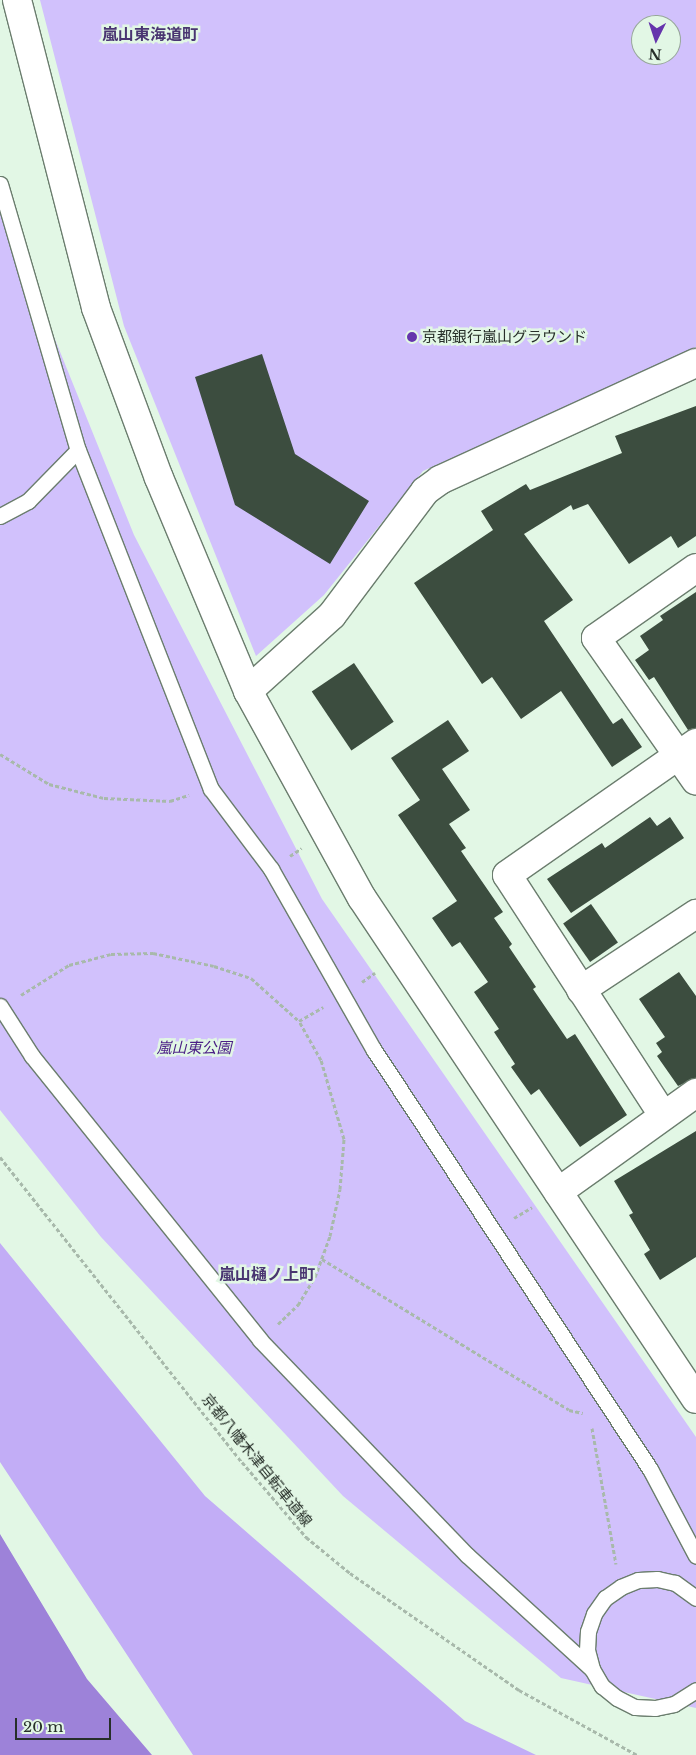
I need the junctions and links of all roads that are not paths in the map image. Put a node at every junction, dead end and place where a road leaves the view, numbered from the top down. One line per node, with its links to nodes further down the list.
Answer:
1 (17, 0): 7 (street)
2 (0, 184): 4 (lane)
3 (696, 363): 7 (street)
4 (78, 450): 5 (lane); 17 (lane)
5 (0, 516)
6 (696, 568): 8 (street)
7 (248, 691): 15 (street)
8 (687, 749): 9 (street); 11 (street)
9 (696, 781)
10 (696, 914): 11 (street)
11 (581, 990): 14 (street)
12 (0, 1007): 19 (lane)
13 (696, 1093): 14 (street)
14 (663, 1115): 15 (street)
15 (558, 1192): 16 (street)
16 (696, 1399)
17 (696, 1556)
18 (696, 1598): 19 (lane)
19 (592, 1669): 20 (lane)
20 (694, 1694)

